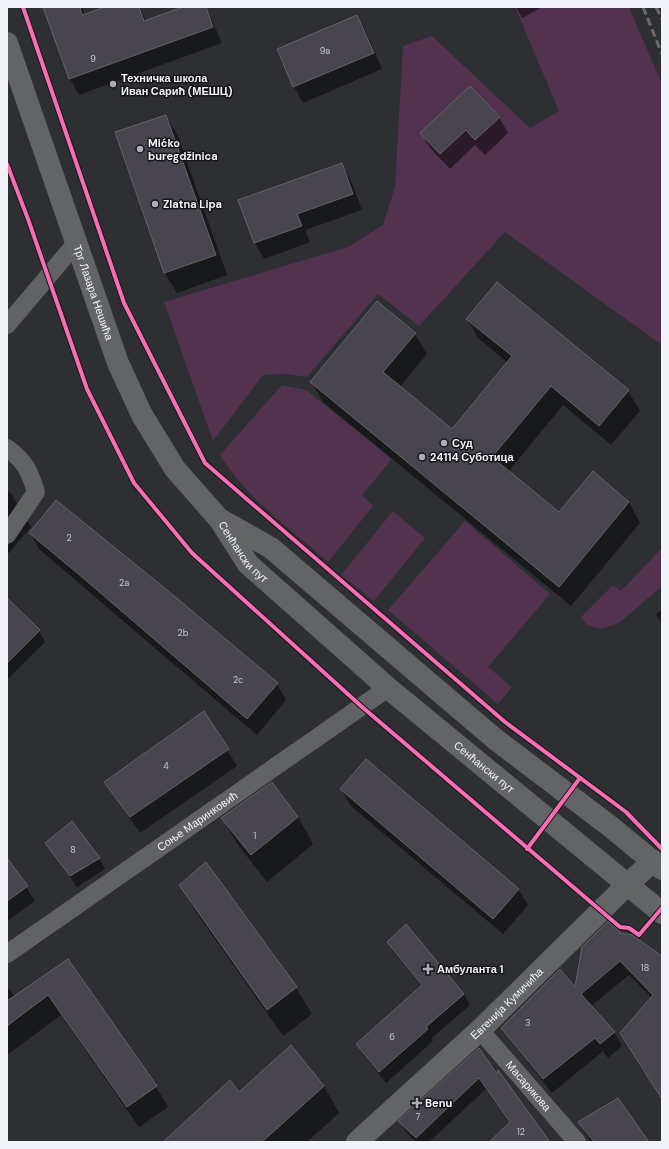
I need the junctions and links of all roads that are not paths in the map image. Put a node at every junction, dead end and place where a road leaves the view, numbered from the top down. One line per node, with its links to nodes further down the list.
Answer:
1 (7, 43): 2 (main road, Трг Лазара Нешића)
2 (77, 242): 3 (street); 5 (main road, Трг Лазара Нешића)
3 (7, 325)
4 (7, 448): 6 (street)
5 (220, 520): 7 (main road, Сенћански пут); 8 (main road, Сенћански пут)
6 (7, 535)
7 (388, 688): 9 (main road, Сенћански пут); 11 (street, Соње Маринковић)
8 (657, 865): 9 (main road, Евгенија Кумичића)
9 (628, 884): 10 (main road, Сенћански пут); 12 (main road, Евгенија Кумичића)
10 (662, 913)
11 (7, 954)
12 (480, 1030): 13 (main road, Евгенија Кумичића); 14 (street, Масарикова)
13 (357, 1142)
14 (577, 1142)

